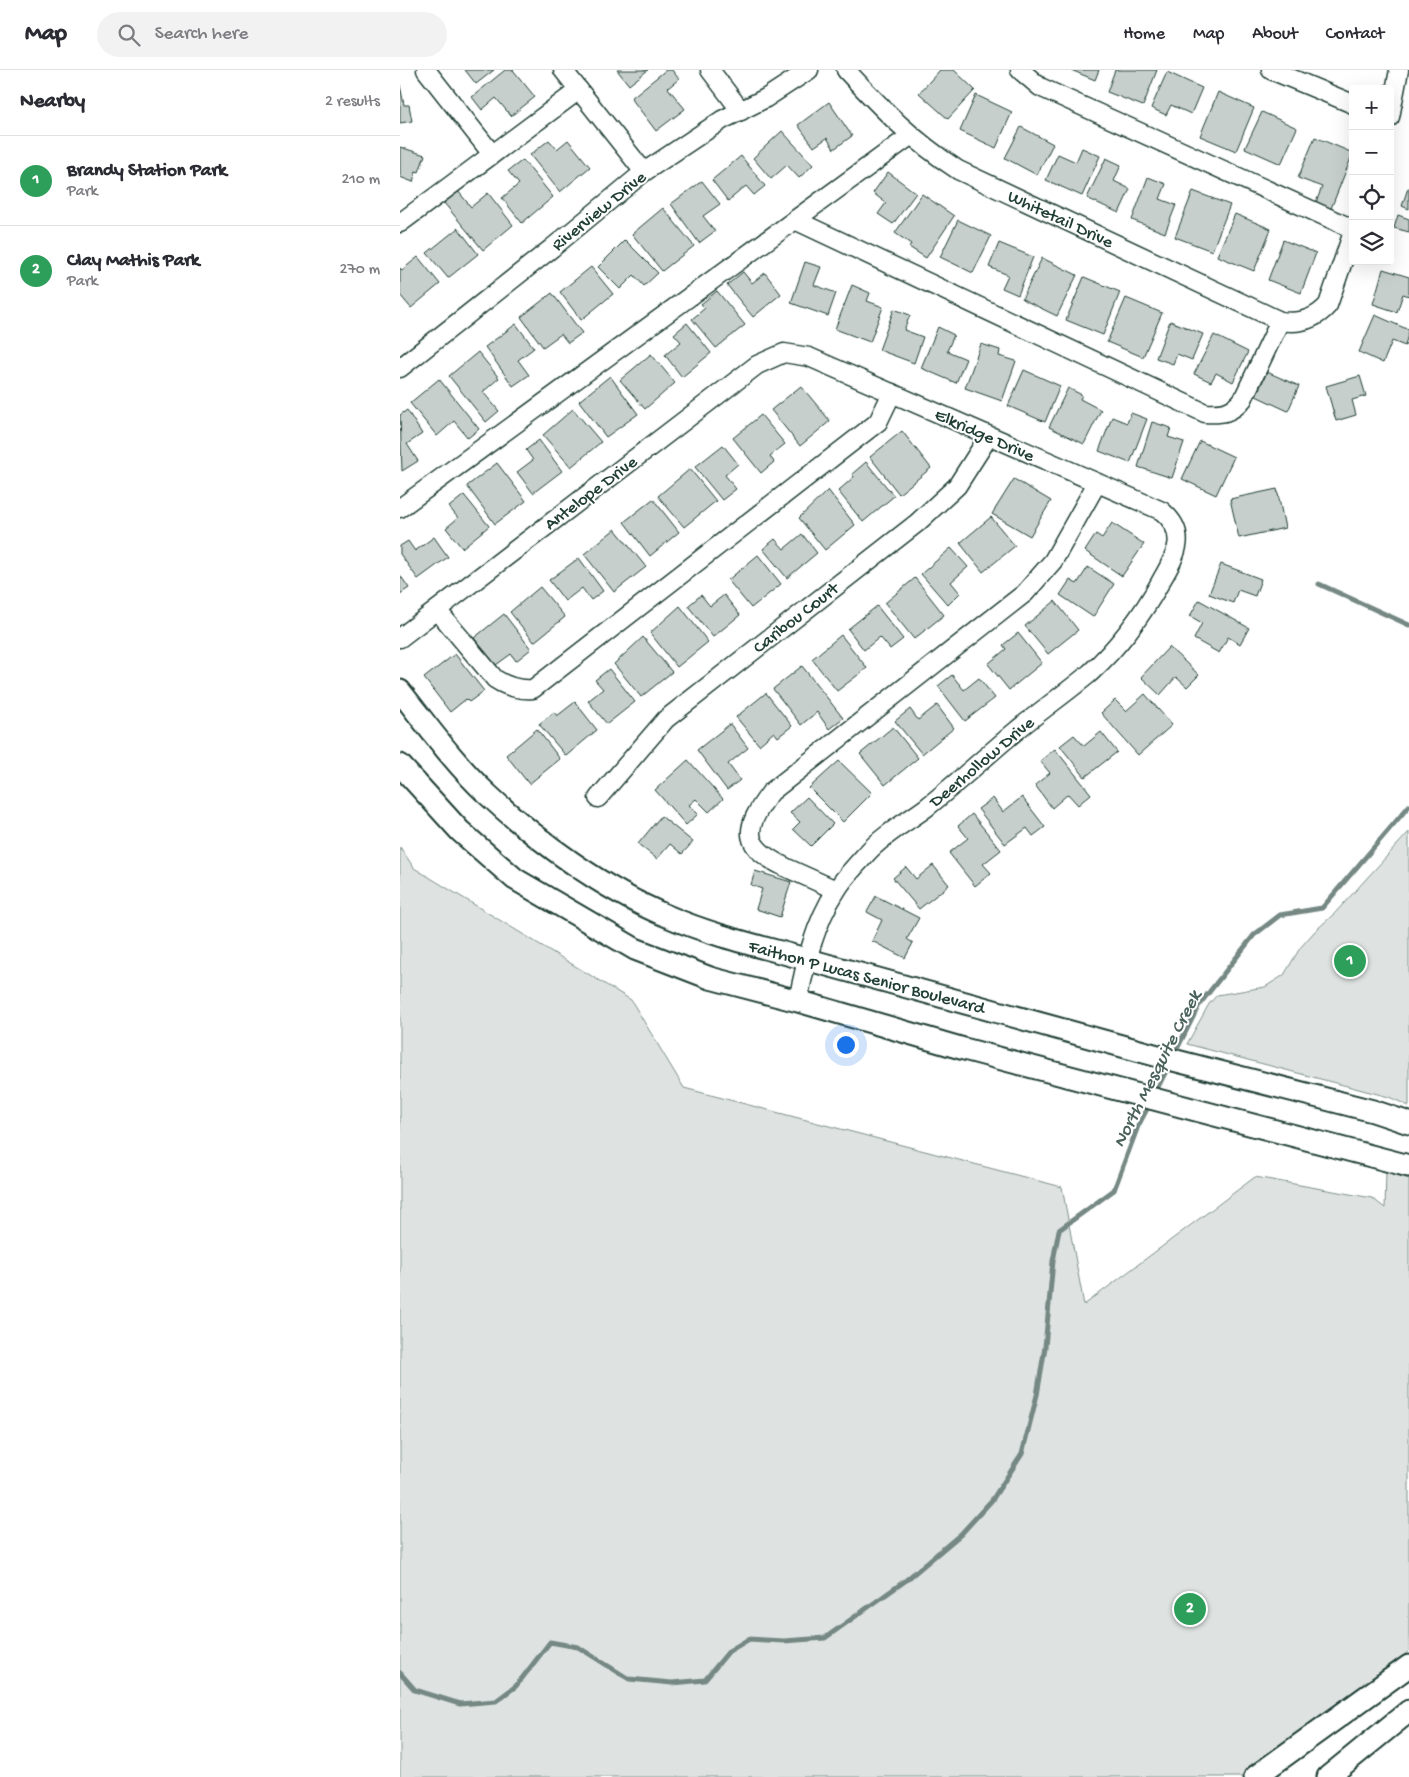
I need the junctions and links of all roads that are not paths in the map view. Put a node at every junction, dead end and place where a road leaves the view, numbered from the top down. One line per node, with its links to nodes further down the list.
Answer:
1 (426, 70): 14 (street)
2 (563, 70): 9 (street)
3 (710, 70): 12 (street)
4 (809, 70): 12 (street, Riverview Drive)
5 (846, 70): 13 (street, Whitetail Drive)
6 (1020, 70): 18 (street)
7 (1271, 70): 11 (street)
8 (1399, 70): 10 (street)
9 (579, 90): 14 (street); 15 (street)
10 (1394, 96)
11 (1349, 102)
12 (741, 110): 15 (street, Riverview Drive)
13 (910, 136): 16 (street); 20 (street, Whitetail Drive)
14 (492, 154): 17 (street)
15 (644, 172): 22 (street, Riverview Drive)
16 (795, 220): 20 (street); 26 (street)
17 (400, 223)
18 (1349, 228)
19 (1349, 242): 20 (street, Whitetail Drive)
20 (1280, 321)
21 (784, 353): 23 (street, Elkridge Drive); 28 (street, Antelope Drive)
22 (400, 368)
23 (892, 393): 24 (street, Elkridge Drive); 28 (street)
24 (989, 436): 25 (street, Elkridge Drive); 32 (street, Caribou Court)
25 (1097, 483): 27 (street, Elkridge Drive); 33 (street)
26 (400, 508)
27 (1177, 529): 33 (street, Deerhollow Drive)
28 (437, 610): 29 (street, Antelope Drive)
29 (400, 638)
30 (400, 691): 34 (main road, Faithon P Lucas Senior Boulevard)
31 (400, 765): 35 (main road)
32 (598, 798)
33 (836, 890): 34 (street, Deerhollow Drive)
34 (807, 959): 35 (street, Deerhollow Drive); 36 (main road, Faithon P Lucas Senior Boulevard)
35 (798, 1001): 37 (main road)
36 (1409, 1123)
37 (1409, 1166)
38 (1409, 1666): 40 (main road)
39 (1409, 1711): 41 (main road)
40 (1255, 1777)
41 (1328, 1777)

